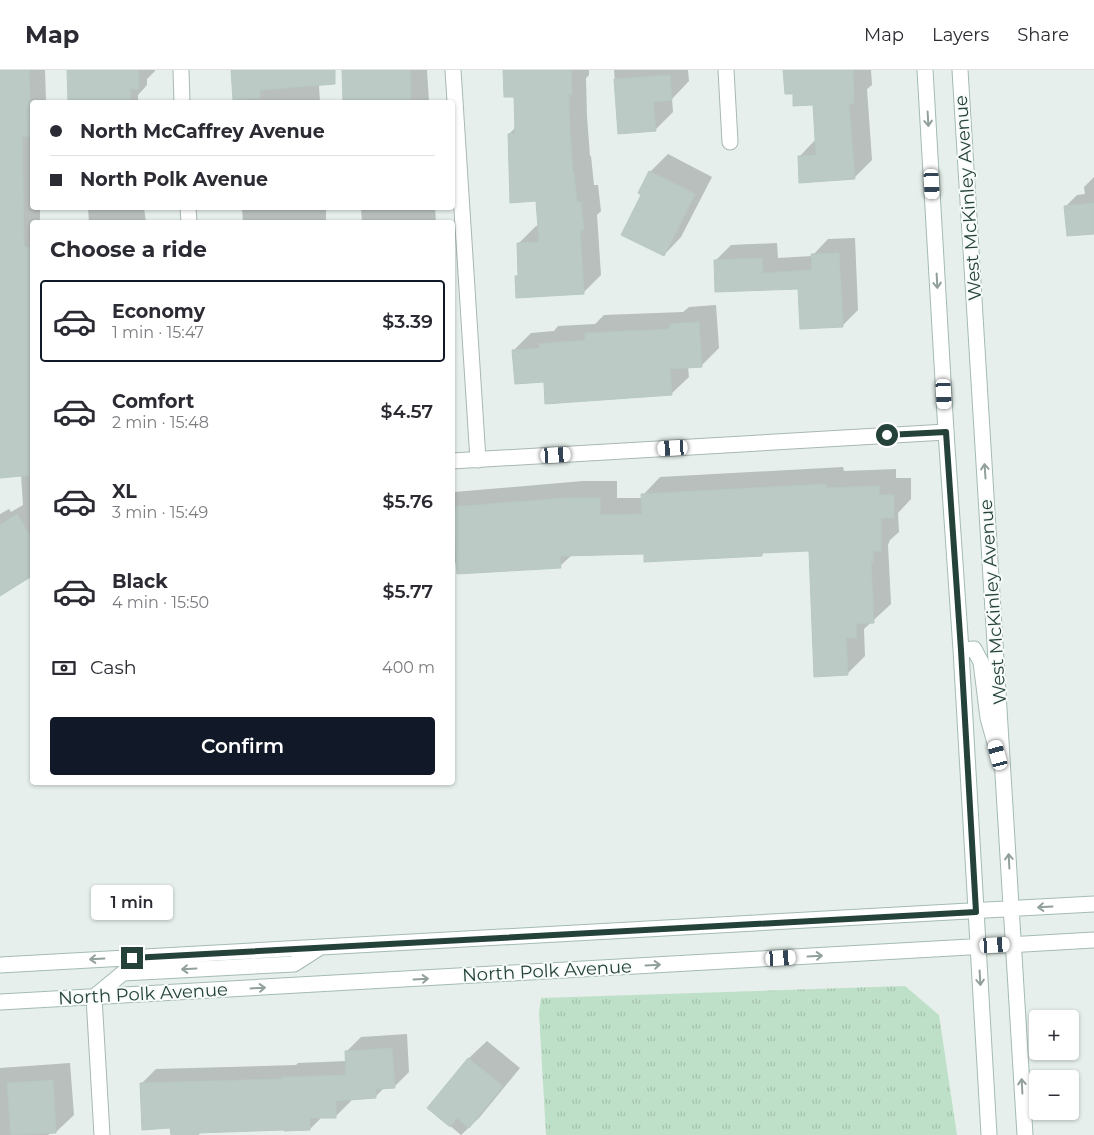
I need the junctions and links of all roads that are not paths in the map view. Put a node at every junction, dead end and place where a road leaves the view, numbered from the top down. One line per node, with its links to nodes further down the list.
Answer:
1 (181, 70): 6 (street)
2 (453, 70): 7 (street)
3 (726, 70): 9 (street)
4 (925, 70): 10 (street, West McKinley Avenue, one-way to 10)
5 (960, 70): 14 (street, West McKinley Avenue, one-way to 5)
6 (182, 100)
7 (455, 100)
8 (455, 101): 11 (street)
9 (730, 142)
10 (946, 432): 11 (street); 13 (street, West McKinley Avenue)
11 (478, 460): 12 (street)
12 (455, 461)
13 (961, 650): 14 (street); 17 (street, West McKinley Avenue)
14 (1004, 774): 16 (street, West McKinley Avenue, one-way to 14)
15 (1094, 904): 16 (street, North Polk Avenue, one-way to 16)
16 (1011, 909): 17 (street, North Polk Avenue); 19 (street, West McKinley Avenue)
17 (976, 912): 20 (street, West McKinley Avenue); 21 (street, North Polk Avenue)
18 (1094, 940): 19 (street, North Polk Avenue)
19 (1013, 944): 20 (street, North Polk Avenue); 27 (street, West McKinley Avenue, one-way to 19)
20 (978, 946): 23 (street, North Polk Avenue, one-way to 20); 26 (street, West McKinley Avenue, one-way to 26)
21 (320, 947): 22 (street, North Polk Avenue, one-way to 22); 23 (street, one-way to 23)
22 (0, 965)
23 (94, 997): 24 (street, North Polk Avenue); 25 (street)
24 (0, 1002)
25 (102, 1135)
26 (989, 1135)
27 (1025, 1135)

